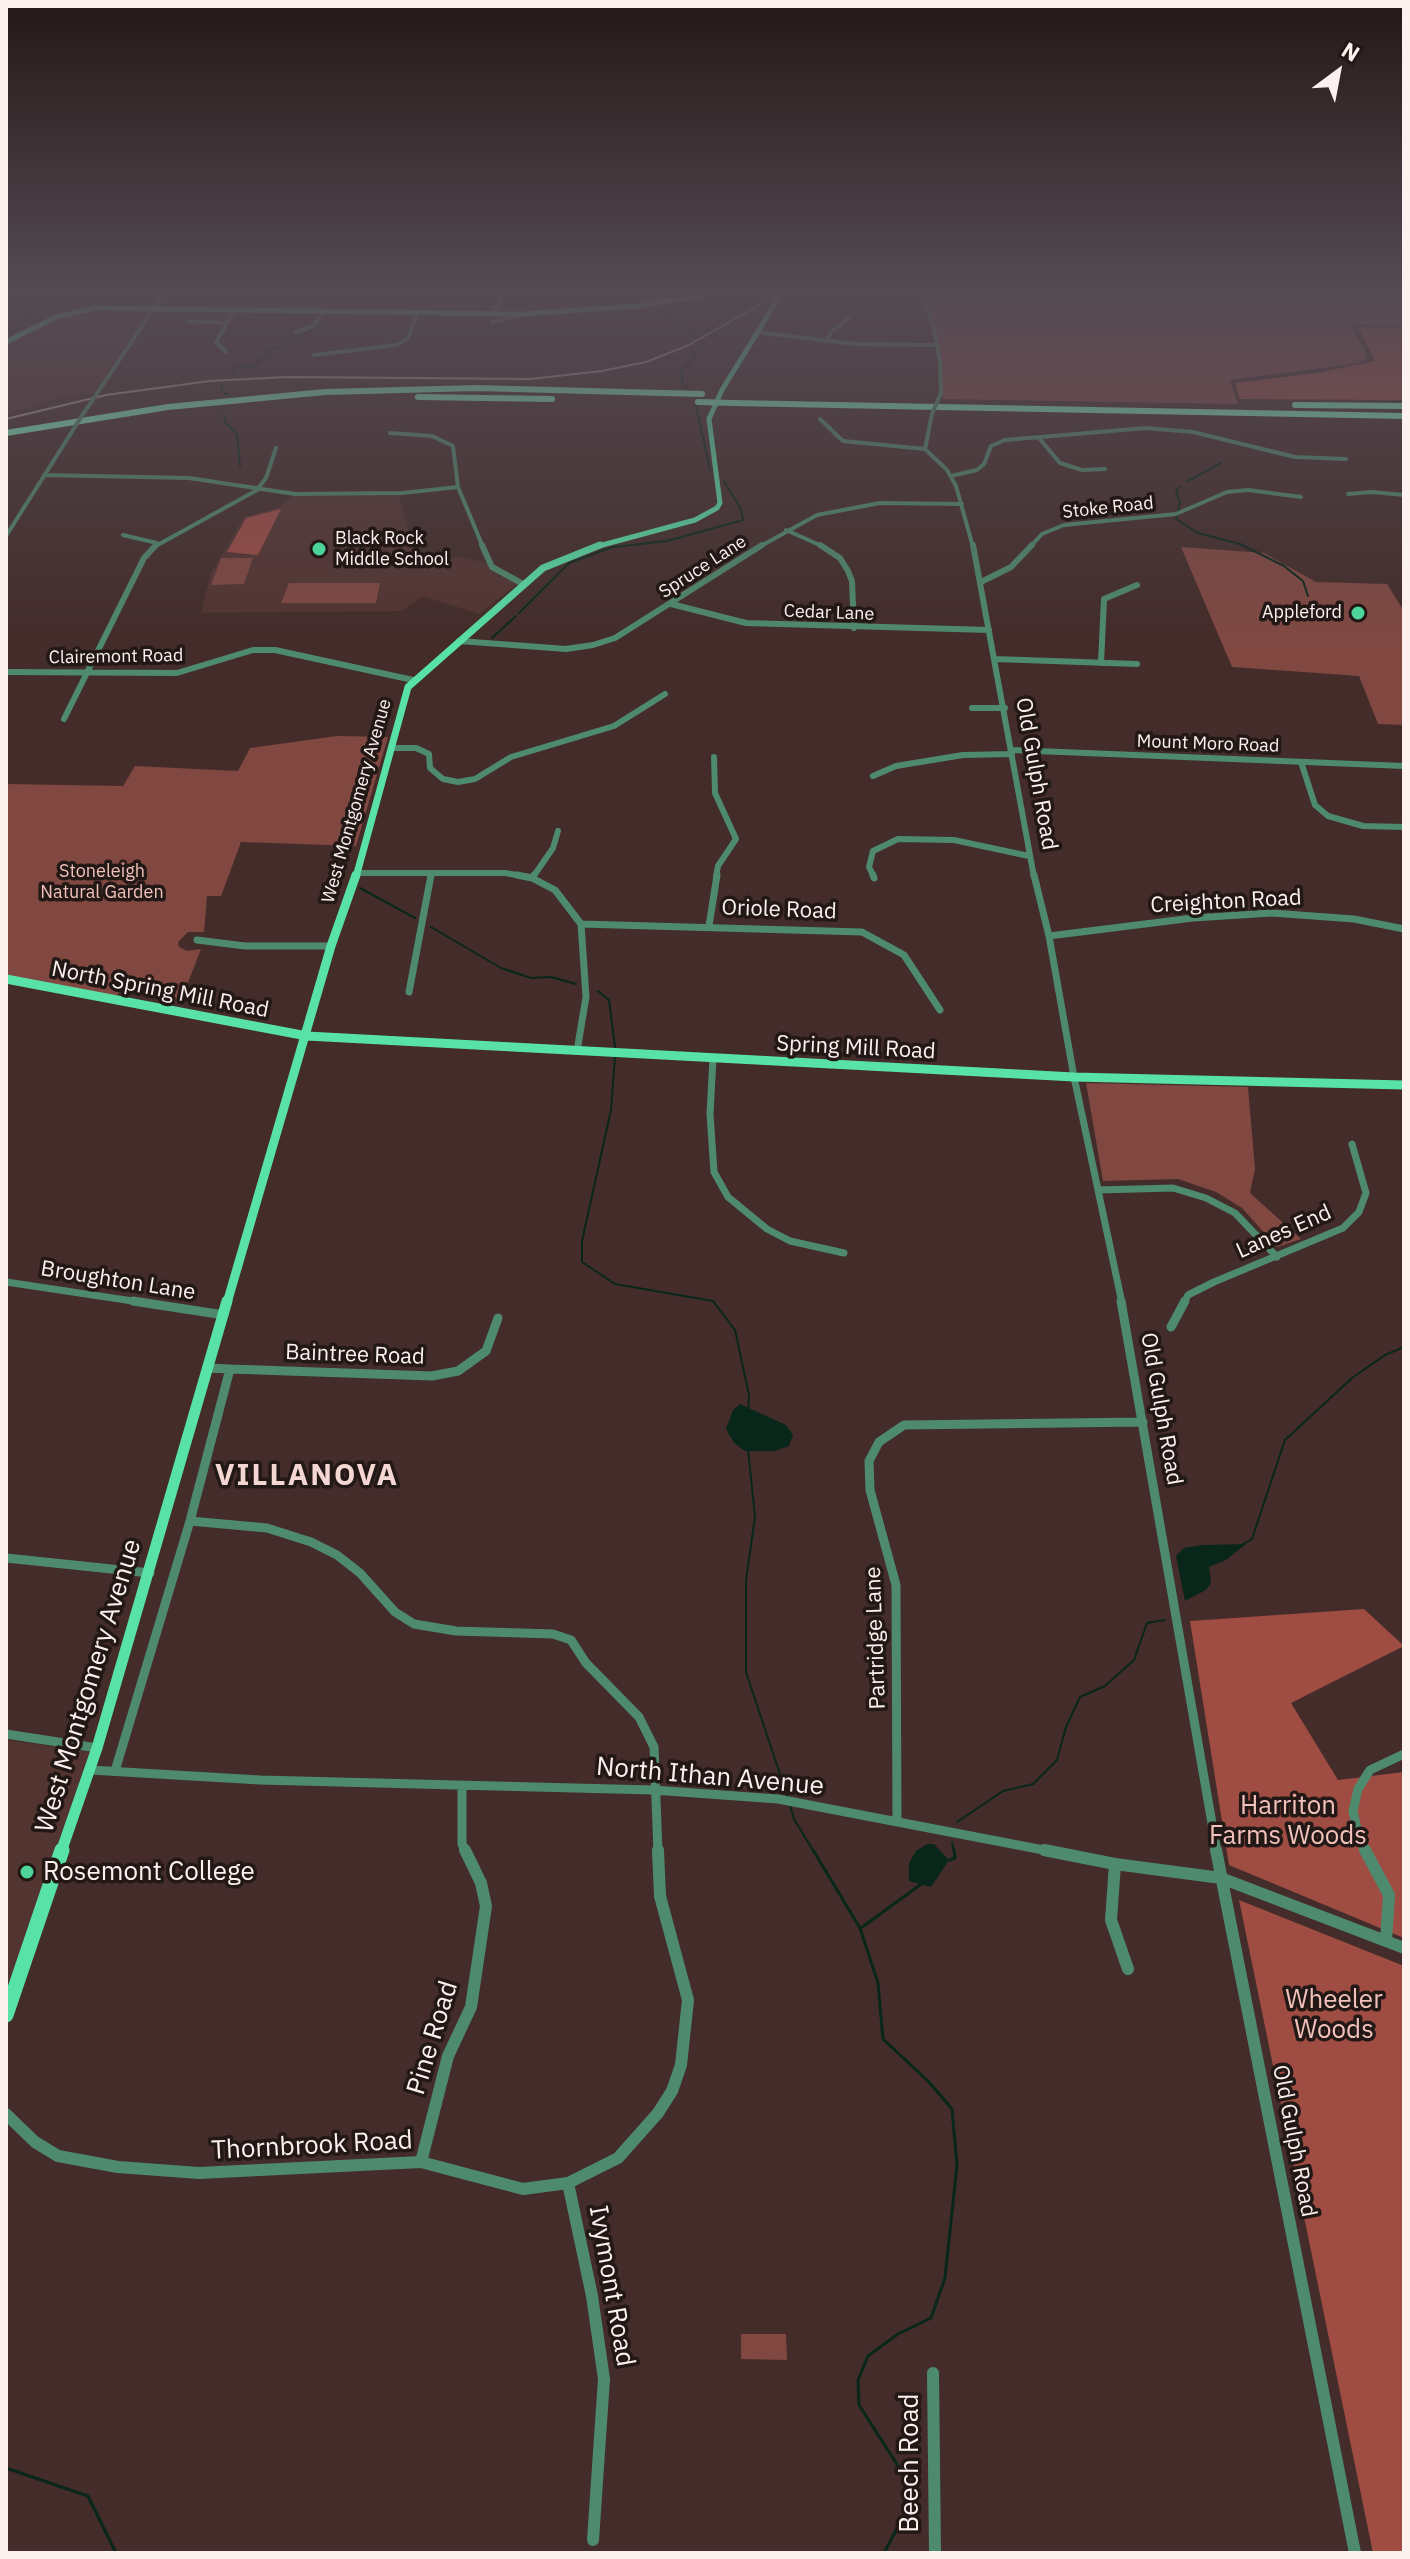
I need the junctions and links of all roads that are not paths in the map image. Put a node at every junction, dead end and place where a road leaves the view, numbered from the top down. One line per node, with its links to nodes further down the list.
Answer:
1 (87, 408): 17 (street, bridge)
2 (159, 408): 9 (highway)
3 (232, 408): 12 (highway, bridge)
4 (714, 408): 30 (main road, West Montgomery Avenue)
5 (934, 408): 14 (street, bridge)
6 (1105, 408): 7 (highway)
7 (1404, 416)
8 (820, 419): 14 (street)
9 (6, 433)
10 (390, 433): 19 (street)
11 (1039, 438): 15 (street); 16 (street); 18 (street)
12 (6, 440)
13 (276, 448): 20 (street)
14 (925, 449): 18 (street, Old Gulph Road)
15 (1346, 459)
16 (1105, 469)
17 (44, 475): 20 (street); 27 (street)
18 (951, 476): 24 (street, Old Gulph Road)
19 (458, 487): 20 (street); 30 (street)
20 (257, 490): 28 (street)
21 (1348, 494): 22 (street)
22 (1404, 495)
23 (1301, 497): 29 (street, Stoke Road)
24 (962, 504): 25 (street, Spruce Lane); 29 (street, Old Gulph Road)
25 (786, 530): 32 (street, Spruce Lane); 33 (street)
26 (123, 535): 28 (street)
27 (6, 536)
28 (157, 543): 40 (street)
29 (981, 582): 34 (street, Old Gulph Road)
30 (523, 584): 35 (main road, West Montgomery Avenue)
31 (1137, 585): 37 (street)
32 (671, 604): 33 (street, Cedar Lane); 35 (street, Spruce Lane)
33 (854, 628): 34 (street, Cedar Lane)
34 (989, 630): 36 (street, Old Gulph Road)
35 (459, 641): 41 (main road, West Montgomery Avenue)
36 (995, 659): 37 (street); 44 (street, Old Gulph Road)
37 (1101, 663): 38 (street)
38 (1137, 664)
39 (6, 672): 40 (street, Clairemont Road)
40 (88, 672): 41 (street, Clairemont Road); 45 (street)
41 (413, 680): 46 (main road, West Montgomery Avenue)
42 (665, 694): 46 (street)
43 (972, 708): 44 (street)
44 (1005, 708): 47 (street, Old Gulph Road)
45 (64, 719)
46 (392, 748): 55 (main road, West Montgomery Avenue)
47 (1012, 752): 49 (street, Mount Moro Road); 51 (street, Mount Moro Road); 54 (street, Old Gulph Road)
48 (714, 757): 60 (street)
49 (1301, 762): 50 (street, Mount Moro Road); 52 (street)
50 (1404, 766)
51 (873, 776)
52 (1404, 827)
53 (558, 831): 57 (street)
54 (1029, 856): 58 (street); 62 (street, Old Gulph Road)
55 (357, 873): 56 (street); 64 (main road, West Montgomery Avenue)
56 (431, 873): 57 (street); 66 (street)
57 (532, 878): 59 (street)
58 (874, 878)
59 (581, 924): 60 (street, Oriole Road); 69 (street)
60 (709, 926): 67 (street, Oriole Road)
61 (1404, 929): 62 (street, Creighton Road)
62 (1049, 936): 71 (street, Old Gulph Road)
63 (197, 940): 64 (street)
64 (331, 946): 68 (main road, West Montgomery Avenue)
65 (6, 979): 68 (main road, North Spring Mill Road)
66 (409, 992)
67 (940, 1010)
68 (307, 1036): 69 (main road, Spring Mill Road); 78 (main road, West Montgomery Avenue)
69 (577, 1051): 70 (main road, Spring Mill Road)
70 (713, 1058): 71 (main road, Spring Mill Road); 75 (street)
71 (1074, 1077): 72 (main road, Spring Mill Road); 74 (street, Old Gulph Road)
72 (1404, 1085)
73 (1352, 1144): 76 (street, Lanes End)
74 (1098, 1190): 76 (street); 83 (street, Old Gulph Road)
75 (844, 1253)
76 (1277, 1257): 80 (street, Lanes End)
77 (6, 1282): 78 (street, Broughton Lane)
78 (224, 1315): 81 (main road, West Montgomery Avenue)
79 (498, 1318): 82 (street, Baintree Road)
80 (1171, 1327)
81 (207, 1368): 82 (street); 86 (main road, West Montgomery Avenue)
82 (230, 1369): 84 (street, West Montgomery Avenue)
83 (1143, 1422): 94 (street, Partridge Lane); 96 (street, Old Gulph Road)
84 (190, 1521): 91 (street, West Montgomery Avenue); 93 (street, Thornbrook Road)
85 (6, 1558): 86 (street)
86 (150, 1573): 88 (main road, West Montgomery Avenue)
87 (6, 1734): 88 (street)
88 (97, 1748): 90 (main road, West Montgomery Avenue)
89 (1404, 1754): 97 (street)
90 (90, 1770): 91 (street, North Ithan Avenue); 100 (main road, West Montgomery Avenue)
91 (115, 1771): 92 (street, North Ithan Avenue)
92 (462, 1787): 93 (street, North Ithan Avenue); 102 (street, Pine Road)
93 (653, 1790): 94 (street, North Ithan Avenue); 103 (street, Thornbrook Road)
94 (897, 1820): 95 (street, North Ithan Avenue)
95 (1115, 1864): 96 (street, North Ithan Avenue); 99 (street)
96 (1221, 1878): 97 (street, North Ithan Avenue); 107 (street, Old Gulph Road)
97 (1386, 1941): 98 (street, North Ithan Avenue)
98 (1404, 1948)
99 (1128, 1969)
100 (6, 2015)
101 (6, 2114): 102 (street, Thornbrook Road)
102 (421, 2162): 103 (street, Thornbrook Road)
103 (568, 2183): 105 (street, Ivymont Road)
104 (933, 2373): 106 (street, Beech Road)
105 (593, 2540)
106 (935, 2553)
107 (1355, 2553)

